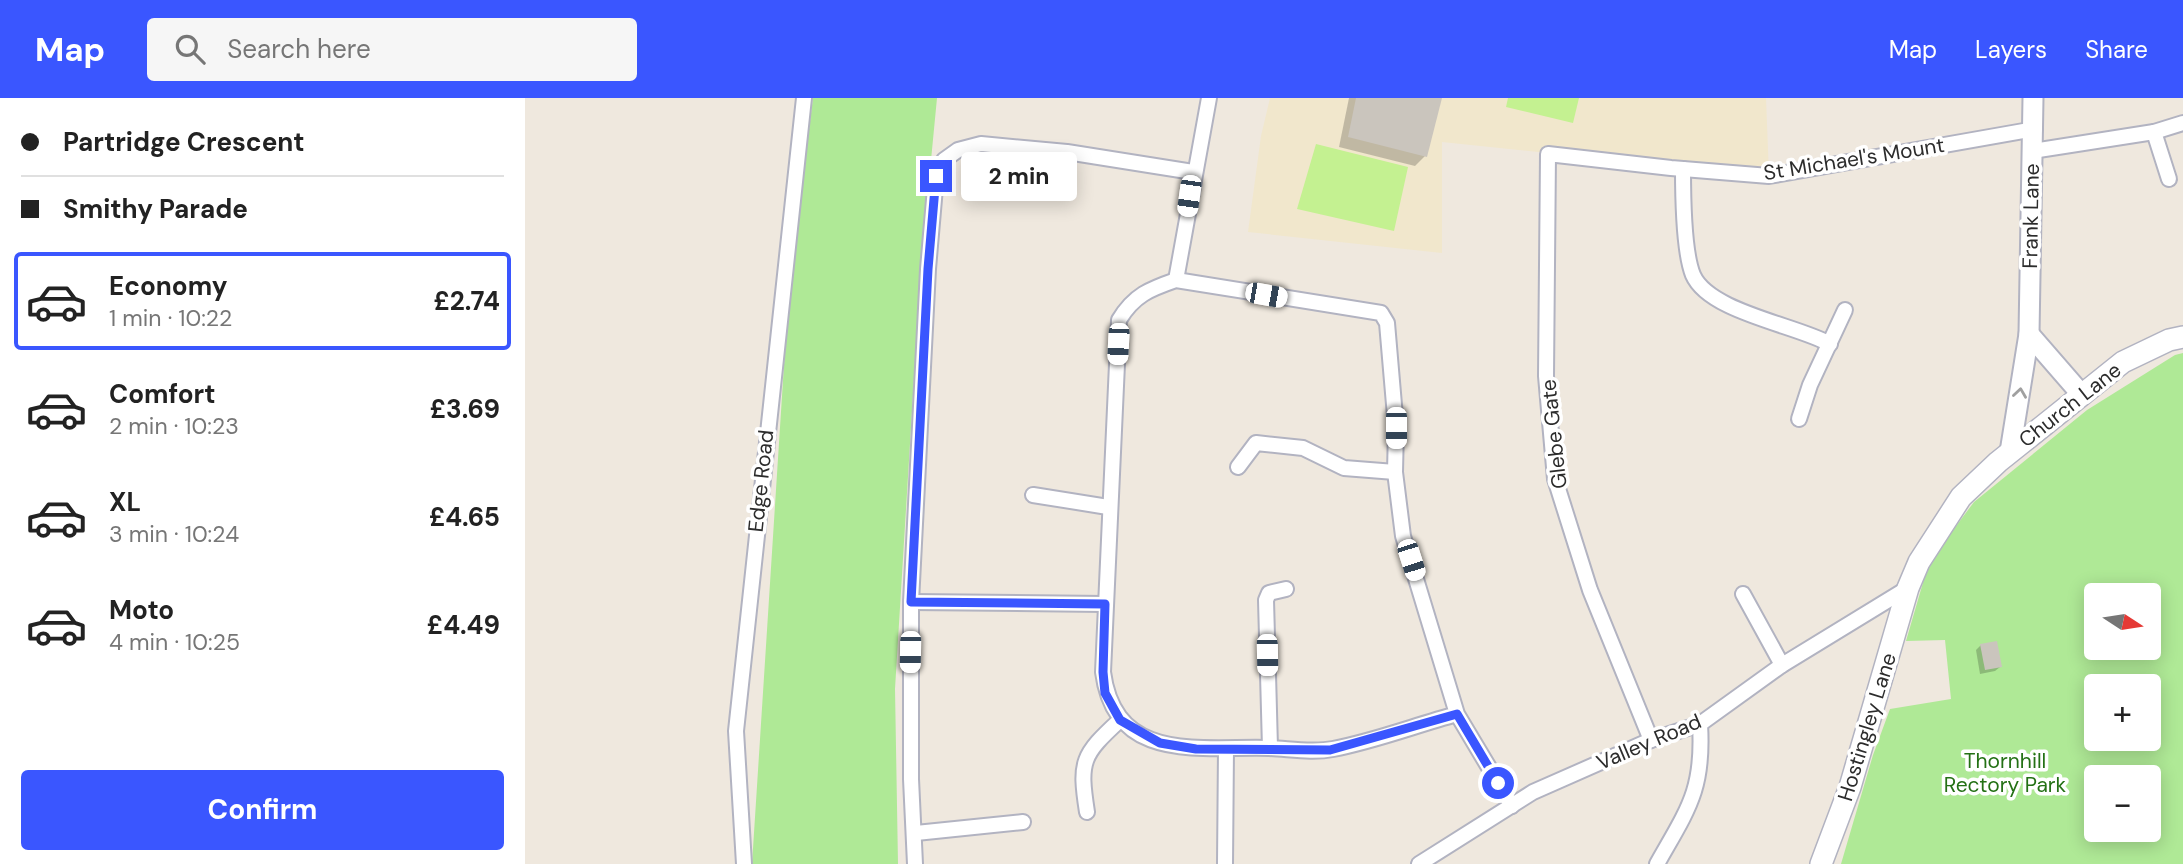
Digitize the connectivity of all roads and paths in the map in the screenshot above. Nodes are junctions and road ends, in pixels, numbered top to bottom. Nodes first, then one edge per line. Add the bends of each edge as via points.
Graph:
1 (804, 98) edge
2 (1209, 98) edge
3 (2033, 98) edge
4 (2183, 123) edge
5 (2035, 129) junction
6 (2154, 132) junction
7 (2032, 151) junction
8 (1548, 153) joint
9 (1683, 169) junction
10 (1193, 172) junction
11 (2169, 180) dead end
12 (1176, 280) junction
13 (1845, 310) dead end
14 (2029, 334) junction
15 (2183, 337) edge
16 (1830, 344) junction
17 (2082, 395) junction
18 (1798, 419) dead end
19 (2004, 457) junction
20 (1238, 467) dead end
21 (1395, 472) junction
22 (1033, 495) dead end
23 (1108, 506) junction
24 (1908, 588) junction
25 (1286, 589) dead end
26 (1743, 594) dead end
27 (911, 602) junction
28 (1105, 604) junction
29 (1782, 665) junction
30 (1457, 714) junction
31 (1120, 720) junction
32 (1700, 724) junction
33 (1651, 740) junction
34 (1270, 748) junction
35 (1226, 749) junction
36 (1512, 806) junction
37 (1087, 812) dead end
38 (1023, 822) dead end
39 (916, 833) junction
40 (744, 864) edge
41 (915, 864) edge
42 (1225, 864) edge
43 (1419, 864) edge
44 (1657, 864) edge
45 (1821, 864) edge

1 - 40 street, Edge Road via 736,731
2 - 10 street
3 - 5 street, Frank Lane
4 - 6 street
5 - 7 street, Frank Lane
5 - 9 street, St Michael's Mount via 1769,176
6 - 7 street
6 - 11 street
7 - 14 street, Frank Lane
8 - 9 street, St Michael's Mount
8 - 33 street, Glebe Gate via 1546,376 1555,479 1590,590
9 - 16 street via 1690,265 1700,286 1729,305
10 - 12 street
10 - 27 street via 981,144 958,150 944,160 936,176 928,269
12 - 21 street via 1381,313 1387,323
12 - 23 street via 1144,291 1129,303 1119,320
13 - 16 street
14 - 17 street
19 -> 14 street, Frank Lane
15 - 17 main road, Church Lane via 2123,362
16 - 18 street
17 - 19 main road, Church Lane
19 - 24 main road, Church Lane via 1961,497 1919,562
20 - 21 street via 1256,443 1303,449 1344,468
21 - 30 street via 1403,536
22 - 23 street
23 - 28 street
24 - 29 street, Valley Road
24 - 45 main road, Hostingley Lane via 1850,788
25 - 34 street via 1269,593 1266,607
26 - 29 street
27 - 28 street
27 - 39 street via 911,779
28 - 31 street via 1105,693
29 - 32 street, Valley Road
30 - 34 street via 1330,750
30 - 36 street
31 - 35 street via 1177,748
31 - 37 street via 1085,757 1082,779
32 - 33 street, Valley Road
32 - 44 street via 1702,762 1696,792
33 - 36 street, Valley Road via 1533,792
34 - 35 street
35 - 42 street
36 - 43 street, Valley Road
38 - 39 street
39 - 41 street

